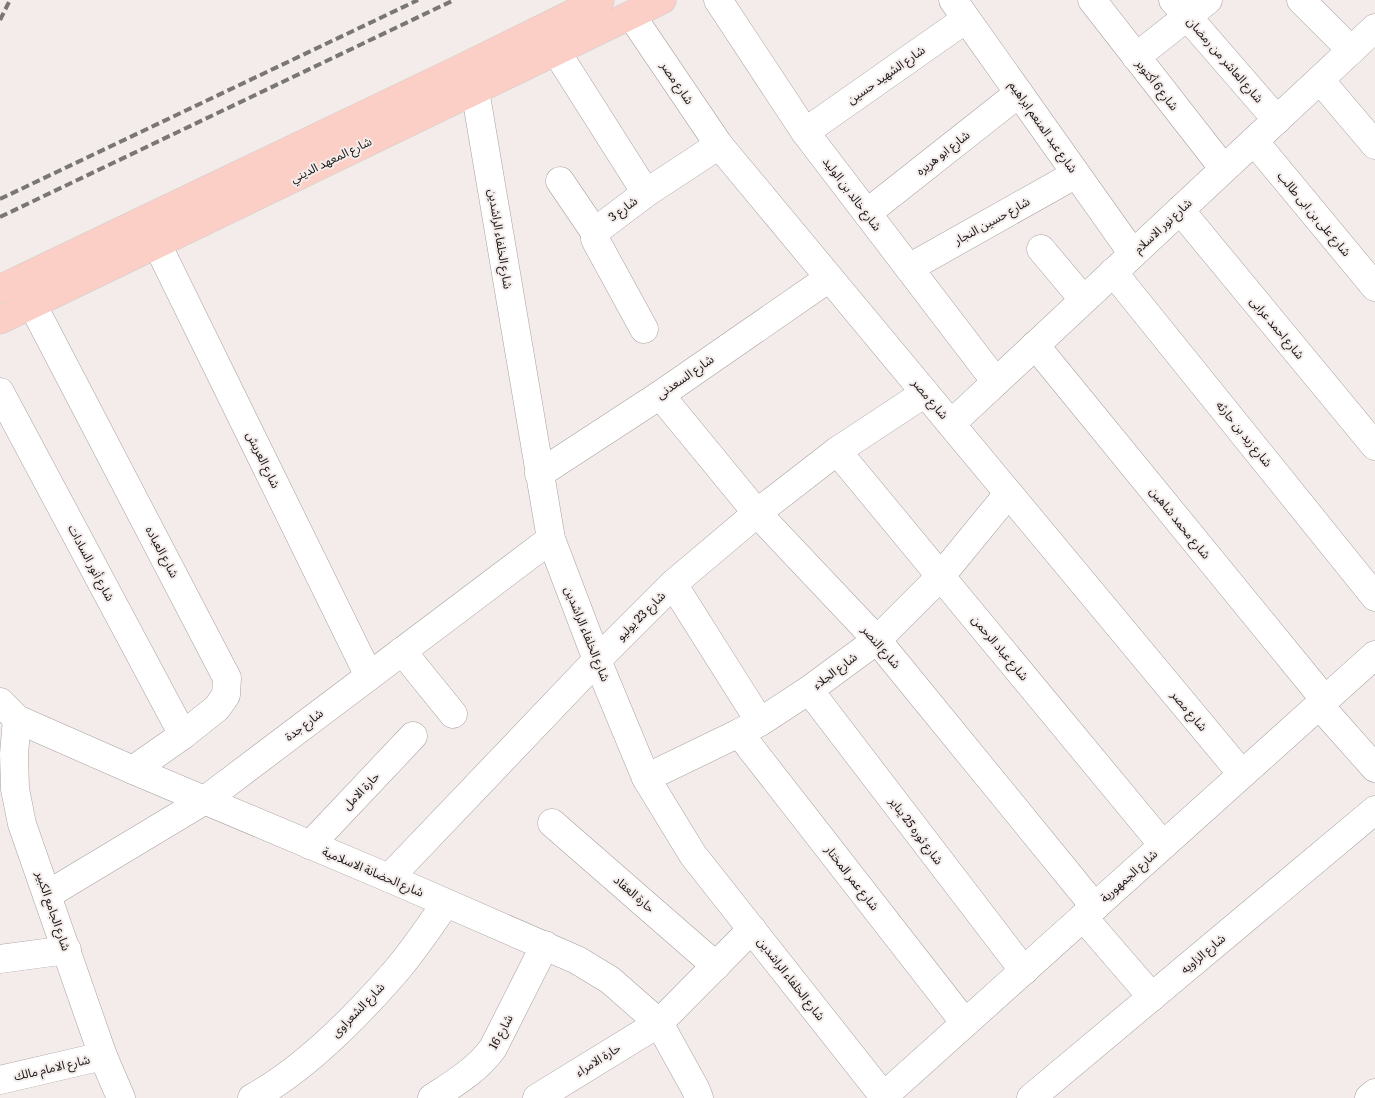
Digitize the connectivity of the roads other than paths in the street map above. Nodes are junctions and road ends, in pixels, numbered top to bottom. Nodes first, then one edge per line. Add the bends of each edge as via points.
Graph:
1 (600, 0) edge
2 (662, 0) edge
3 (718, 0) edge
4 (1092, 0) edge
5 (1301, 0) edge
6 (1189, 5) edge
7 (960, 9) edge
8 (631, 15) junction
9 (1375, 28) edge
10 (1351, 50) junction
11 (556, 51) junction
12 (1136, 57) junction
13 (1320, 80) junction
14 (475, 90) junction
15 (1019, 94) junction
16 (1277, 120) junction
17 (805, 132) junction
18 (1254, 141) junction
19 (719, 145) junction
20 (1375, 145) edge
21 (1224, 169) junction
22 (1076, 174) junction
23 (560, 181) dead end
24 (646, 193) junction
25 (1180, 210) junction
26 (867, 213) junction
27 (596, 234) junction
28 (156, 244) junction
29 (1041, 249) dead end
30 (1133, 254) junction
31 (69, 256) junction
32 (909, 268) junction
33 (1114, 272) junction
34 (829, 278) junction
35 (81, 280) junction
36 (1375, 287) edge
37 (0, 289) edge
38 (1083, 299) junction
39 (32, 304) junction
40 (0, 320) edge
41 (644, 329) dead end
42 (1035, 345) junction
43 (996, 382) junction
44 (0, 392) edge
45 (925, 393) junction
46 (660, 395) junction
47 (951, 424) junction
48 (1375, 446) edge
49 (836, 451) junction
50 (539, 474) junction
51 (1008, 494) junction
52 (757, 513) junction
53 (551, 539) junction
54 (940, 577) junction
55 (673, 584) junction
56 (1375, 597) edge
57 (876, 640) junction
58 (402, 651) junction
59 (1375, 654) edge
60 (597, 660) junction
61 (369, 676) junction
62 (809, 690) junction
63 (1322, 702) junction
64 (9, 711) edge
65 (452, 714) dead end
66 (750, 728) junction
67 (183, 735) junction
68 (412, 736) dead end
69 (1375, 768) edge
70 (133, 770) junction
71 (1242, 774) junction
72 (646, 778) junction
73 (204, 800) junction
74 (1375, 810) edge
75 (552, 822) dead end
76 (11, 827) edge
77 (310, 844) junction
78 (1163, 846) junction
79 (389, 878) junction
80 (47, 895) junction
81 (446, 903) junction
82 (1089, 912) junction
83 (752, 929) junction
84 (545, 945) junction
85 (67, 950) junction
86 (0, 959) edge
87 (716, 966) junction
88 (1024, 971) junction
89 (1152, 997) junction
90 (659, 1023) junction
91 (965, 1023) junction
92 (104, 1056) junction
93 (0, 1080) edge
94 (1375, 1094) edge
95 (690, 1095) edge
96 (884, 1097) edge
97 (121, 1098) edge
98 (252, 1098) edge
99 (432, 1098) edge
100 (538, 1098) edge
101 (1031, 1098) edge
102 (1369, 1098) edge

1 - 31 main road
2 - 8 main road, شارع المعهد الديني
3 - 17 street, شارع خالد بن الوليد
4 - 12 street, شارع 6 أكتوبر
5 - 10 street
6 - 12 street
6 - 16 street, شارع العاشر من رمضان
7 - 15 street, شارع عبد المنعم ابراهيم
7 - 17 street, شارع الشهيد حسين
8 - 11 main road, شارع المعهد الديني
8 - 19 street, شارع مصر
9 - 10 street, شارع نور الاسلام
10 - 13 street, شارع نور الاسلام
11 - 14 main road, شارع المعهد الديني
11 - 24 street
12 - 21 street, شارع 6 أكتوبر
13 - 16 street, شارع نور الاسلام
13 - 20 street
14 - 28 main road, شارع المعهد الديني
14 - 50 street, شارع الخلفاء الراشدين
15 - 22 street, شارع عبد المنعم ابراهيم
15 - 26 street, شارع ابو هريره
16 - 18 street, شارع نور الاسلام
17 - 26 street, شارع خالد بن الوليد
18 - 21 street, شارع نور الاسلام
18 - 36 street, شارع على بن ابى طالب
19 - 24 street, شارع 3
19 - 34 street, شارع مصر
21 - 25 street, شارع نور الاسلام
22 - 30 street, شارع عبد المنعم ابراهيم
22 - 32 street, شارع حسين النجار
23 - 27 street
24 - 27 street, شارع 3 via 600,226
25 - 30 street, شارع نور الاسلام
25 - 48 street, شارع احمد عرابى
26 - 32 street, شارع خالد بن الوليد
27 - 41 street via 597,243
28 - 35 main road, شارع المعهد الديني
28 - 61 street, شارع العريش
29 - 38 street
30 - 33 street, شارع نور الاسلام
31 - 35 main road
31 - 37 main road
32 - 43 street, شارع خالد بن الوليد
33 - 38 street, شارع نور الاسلام
33 - 56 street, شارع زيد بن حارثه
34 - 45 street, شارع مصر
34 - 46 street, شارع السعدنى
35 - 39 main road, شارع المعهد الديني
38 - 42 street, شارع نور الاسلام
39 - 40 main road, شارع المعهد الديني
39 - 67 street, شارع العباده via 227,678 226,695 217,708
42 - 43 street, شارع نور الاسلام
42 - 63 street, شارع محمد شاهين
43 - 47 street, شارع نور الاسلام
44 - 67 street, شارع أنور السادات
45 - 47 street, شارع مصر
45 - 49 street, شارع 23 يوليو
46 - 50 street, شارع السعدنى
46 - 52 street, شارع النصر
47 - 51 street, شارع مصر
49 - 52 street, شارع 23 يوليو
49 - 54 street, شارع عباد الرحمن
50 - 53 street, شارع الخلفاء الراشدين
51 - 54 street, شارع الجلاء
51 - 71 street, شارع مصر
52 - 55 street, شارع 23 يوليو
52 - 57 street, شارع النصر
53 - 58 street, شارع جدة
53 - 60 street, شارع الخلفاء الراشدين
54 - 57 street, شارع الجلاء
54 - 78 street, شارع عباد الرحمن
55 - 60 street, شارع 23 يوليو
55 - 66 street, شارع عمر المختار
57 - 62 street, شارع الجلاء
57 - 82 street, شارع النصر
58 - 61 street, شارع جدة
58 - 65 street
59 - 63 street, شارع الجمهورية
60 - 72 street, شارع الخلفاء الراشدين
60 - 79 street, شارع 23 يوليو
61 - 73 street, شارع جدة
62 - 66 street, شارع الجلاء
62 - 88 street, شارع ثوره 25 يناير
63 - 69 street, شارع محمد شاهين
63 - 71 street, شارع الجمهورية
64 - 70 street, شارع الحضانة الاسلامية
64 - 76 street, شارع الجامع الكبير via 16,789
66 - 72 street, شارع الجلاء
66 - 91 street, شارع عمر المختار
67 - 70 street, شارع العباده
68 - 77 street, حارة الامل
70 - 73 street, شارع الحضانة الاسلامية
71 - 78 street, شارع الجمهورية
72 - 83 street, شارع الخلفاء الراشدين via 693,855
73 - 77 street, شارع الحضانة الاسلامية
73 - 80 street, شارع جدة
74 - 89 street, شارع الزاويه
75 - 87 street, حارة العقاد
76 - 80 street, شارع الجامع الكبير
77 - 79 street, شارع الحضانة الاسلامية
78 - 82 street, شارع الجمهورية
79 - 81 street, شارع الحضانة الاسلامية
80 - 85 street, شارع الجامع الكبير
81 - 84 street, شارع الحضانة الاسلامية
81 - 98 street, شارع الشعراوى via 397,970 339,1031 275,1085
82 - 88 street, شارع الجمهورية
82 - 89 street, شارع النصر
83 - 87 street, حارة الامراء
83 - 96 street, شارع الخلفاء الراشدين
84 - 90 street, شارع الحضانة الاسلامية via 610,980
84 - 99 street, شارع 16 via 493,1048 473,1071
85 - 86 street
85 - 92 street, شارع الجامع الكبير
87 - 90 street, حارة الامراء
88 - 91 street, شارع الجمهورية
89 - 101 street, شارع الزاويه
90 - 95 street, شارع الحضانة الاسلامية
90 - 100 street, حارة الامراء
91 - 96 street, شارع الجمهورية
92 - 93 street, شارع الامام مالك
92 - 97 street, شارع الجامع الكبير
94 - 102 street

